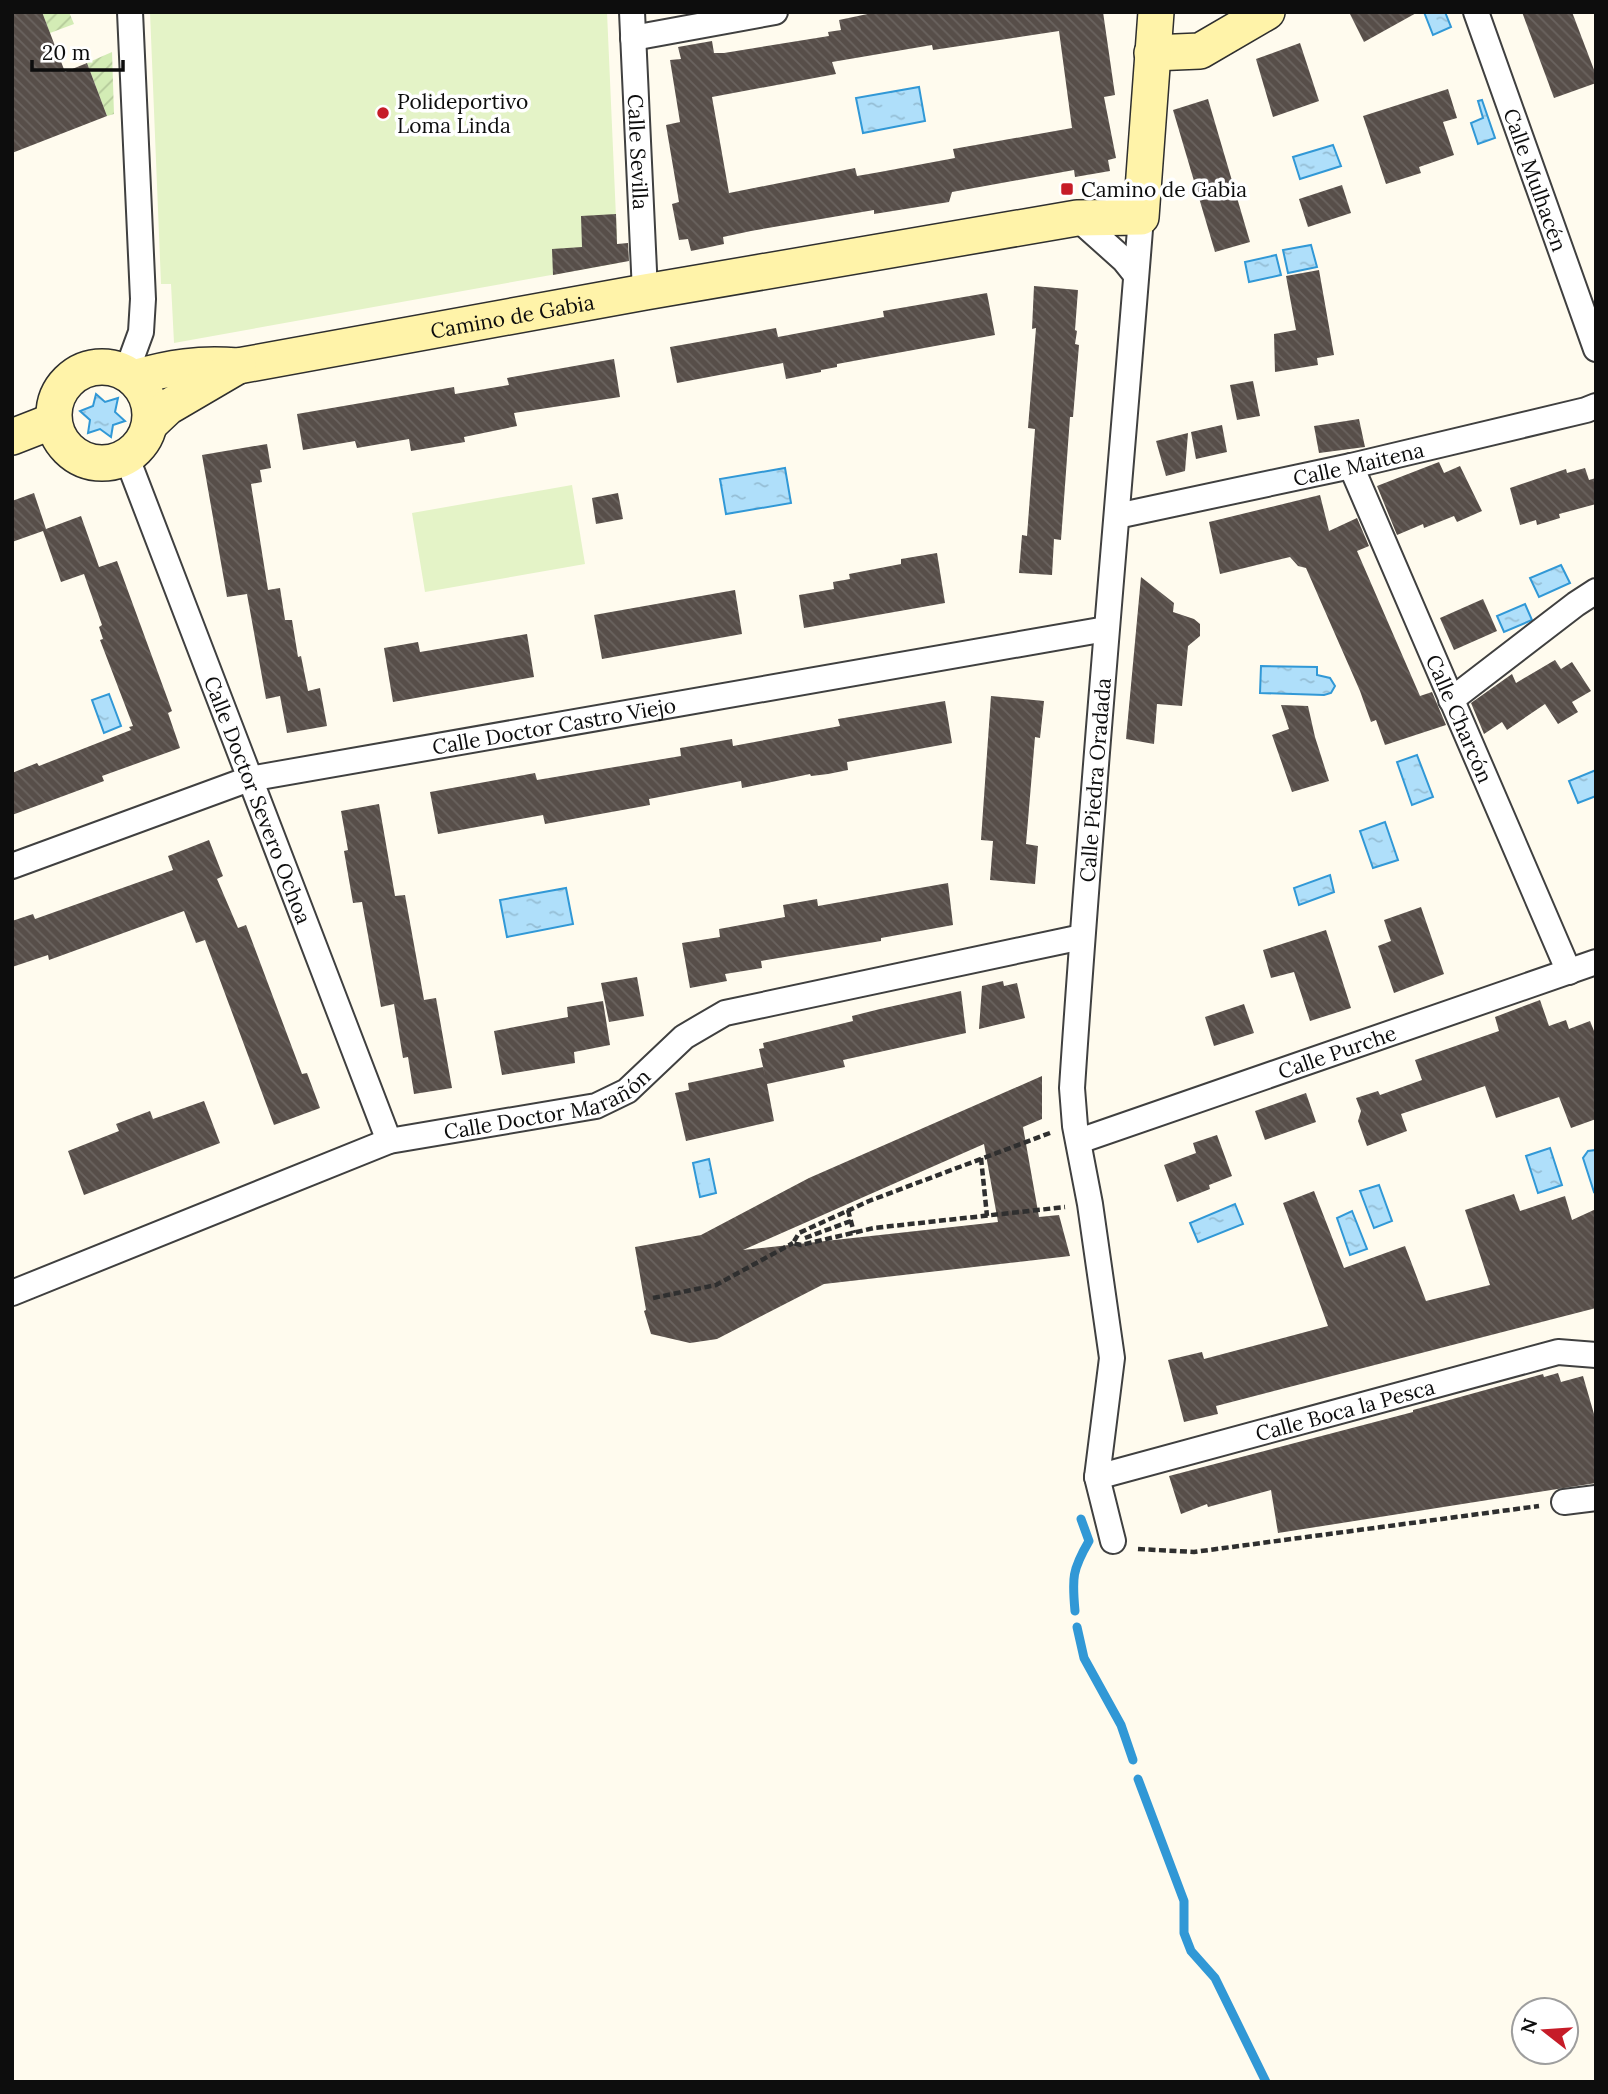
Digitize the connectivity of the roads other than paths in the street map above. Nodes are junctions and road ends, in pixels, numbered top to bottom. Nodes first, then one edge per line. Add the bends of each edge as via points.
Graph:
1 (130, 12) edge
2 (632, 12) edge
3 (775, 12) edge
4 (1156, 12) edge
5 (1267, 12) edge
6 (1476, 12) edge
7 (633, 38) junction
8 (1152, 53) junction
9 (1141, 207) junction
10 (1077, 218) junction
11 (1136, 275) junction
12 (645, 292) junction
13 (1596, 349) edge
14 (238, 366) junction
15 (130, 375) junction
16 (1596, 406) edge
17 (53, 421) junction
18 (150, 424) junction
19 (12, 437) edge
20 (127, 458) junction
21 (1351, 466) junction
22 (1117, 516) junction
23 (1596, 592) edge
24 (1106, 629) junction
25 (1451, 700) junction
26 (249, 779) junction
27 (12, 866) edge
28 (1082, 937) junction
29 (1596, 962) edge
30 (1569, 972) junction
31 (1077, 1133) junction
32 (389, 1141) junction
33 (12, 1293) edge
34 (1596, 1355) edge
35 (1097, 1477) junction
36 (1596, 1498) edge
37 (1564, 1502) road end
38 (1113, 1541) road end

1 - 15 street via 143,299 141,332
2 - 7 street, Calle Sevilla
3 - 7 street
4 - 8 street, Calle Piedra Oradada
5 - 8 street via 1200,51
6 - 13 street, Calle Mulhacén
7 - 12 street, Calle Sevilla
8 - 9 street, Calle Piedra Oradada
9 - 10 street, Camino de Gabia
9 - 11 street, Calle Piedra Oradada
10 - 11 street
10 - 12 street, Camino de Gabia
11 - 22 street, Calle Piedra Oradada
12 - 14 street, Camino de Gabia
14 - 15 street, Camino de Gabia via 202,364
14 - 18 street, Camino de Gabia via 168,407
15 - 17 street via 112,368 82,371 69,379 57,398
15 - 18 street via 147,399
16 - 21 street, Calle Maitena
17 - 19 street
17 - 20 street via 57,436 80,459 103,464
18 - 20 street via 145,438
20 - 26 street, Calle Doctor Severo Ochoa
21 - 22 street, Calle Maitena
21 - 25 street, Calle Charcón
22 - 24 street, Calle Piedra Oradada
23 - 25 street
24 - 26 street, Calle Doctor Castro Viejo
24 - 28 street, Calle Piedra Oradada
25 - 30 street, Calle Charcón
26 - 27 street, Calle Doctor Castro Viejo
26 - 32 street, Calle Doctor Severo Ochoa
28 - 31 street, Calle Piedra Oradada via 1072,1088
28 - 32 street, Calle Doctor Marañón via 725,1013 684,1037 627,1091 596,1105
29 - 30 street, Calle Purche
30 - 31 street, Calle Purche
31 - 35 street, Calle Piedra Oradada via 1112,1358
32 - 33 street, Calle Doctor Marañón
34 - 35 street, Calle Boca la Pesca via 1558,1352
35 - 38 street, Calle Piedra Oradada
36 - 37 street

